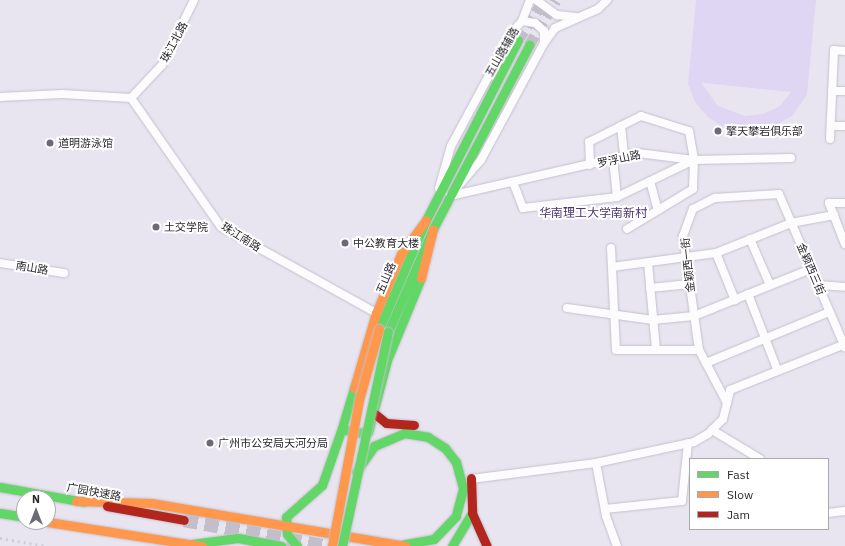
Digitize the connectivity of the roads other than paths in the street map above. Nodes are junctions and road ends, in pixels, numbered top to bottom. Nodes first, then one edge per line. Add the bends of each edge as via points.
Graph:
1 (194, 0) edge
2 (530, 0) edge
3 (536, 0) edge
4 (607, 0) edge
5 (585, 16) junction
6 (522, 20) junction
7 (518, 40) tunnel mouth
8 (544, 43) junction
9 (529, 45) tunnel mouth
10 (845, 51) edge
11 (832, 91) junction
12 (845, 91) edge
13 (0, 97) edge
14 (131, 98) junction
15 (621, 126) junction
16 (831, 126) junction
17 (845, 126) edge
18 (830, 139) dead end
19 (624, 156) junction
20 (791, 158) dead end
21 (613, 159) junction
22 (694, 160) junction
23 (590, 165) junction
24 (650, 181) junction
25 (513, 182) junction
26 (779, 194) joint
27 (450, 196) junction
28 (617, 197) junction
29 (437, 198) junction
30 (845, 202) edge
31 (658, 210) junction
32 (834, 215) junction
33 (426, 220) junction
34 (791, 223) junction
35 (433, 229) junction
36 (627, 229) dead end
37 (750, 239) junction
38 (845, 244) edge
39 (611, 248) dead end
40 (716, 253) junction
41 (687, 259) junction
42 (0, 263) edge
43 (648, 263) junction
44 (612, 267) junction
45 (811, 269) junction
46 (64, 273) dead end
47 (690, 284) junction
48 (770, 285) junction
49 (818, 285) junction
50 (845, 287) edge
51 (650, 288) junction
52 (748, 294) junction
53 (735, 300) junction
54 (567, 308) dead end
55 (830, 312) junction
56 (376, 313) junction
57 (614, 314) junction
58 (694, 316) junction
59 (653, 320) junction
60 (383, 331) junction
61 (765, 339) junction
62 (844, 345) edge
63 (656, 350) junction
64 (699, 350) junction
65 (706, 363) junction
66 (777, 369) junction
67 (727, 403) junction
68 (375, 414) junction
69 (342, 428) junction
70 (712, 430) junction
71 (688, 443) junction
72 (758, 458) edge
73 (596, 463) junction
74 (356, 472) junction
75 (471, 479) junction
76 (0, 487) edge
77 (76, 501) junction
78 (604, 509) junction
79 (845, 511) edge
80 (0, 513) edge
81 (472, 513) junction
82 (829, 513) edge
83 (16, 516) edge
84 (184, 520) tunnel mouth
85 (56, 523) edge
86 (285, 525) junction
87 (189, 544) junction
88 (202, 546) edge
89 (281, 546) edge
90 (297, 546) edge
91 (332, 546) edge
92 (342, 546) edge
93 (403, 546) edge
94 (452, 546) edge
95 (487, 546) edge
96 (617, 546) edge

1 - 14 street, 珠江北路 via 162,65
2 - 6 street
3 - 5 street via 556,15
4 - 5 street
5 - 8 street via 555,28
6 - 8 street, 五山路辅路 via 542,28
6 - 29 street, 五山路辅路 via 513,30 451,146
7 - 29 main road, 五山路
8 - 27 street via 481,160
9 - 27 main road, 五山路
10 - 11 street via 834,50
11 - 12 street
11 - 16 street
13 - 14 street via 62,94
14 - 56 street, 珠江南路 via 221,227
15 - 19 street
15 - 22 street via 642,116 689,131
15 - 23 street via 589,142
16 - 17 street
16 - 18 street
19 - 21 street, 罗浮山路
19 - 22 street, 罗浮山路 via 638,152
20 - 22 street, 罗浮山路
21 - 23 street, 罗浮山路
21 - 28 street
22 - 24 street
22 - 31 street via 693,189
23 - 25 street, 罗浮山路
24 - 28 street
24 - 31 street
25 - 27 street, 罗浮山路
25 - 28 street via 523,208
26 - 34 street, 金颖西三街
26 - 41 street, 金颖西一街 via 715,198 693,209 683,236
27 - 35 main road, 五山路
29 - 33 main road, 五山路
30 - 32 street via 829,203
31 - 36 street
32 - 34 street
32 - 38 street
33 - 56 main road via 401,254
33 - 60 main road, 五山路
34 - 37 street
34 - 45 street, 金颖西三街
35 - 60 main road, 五山路
35 - 68 main road via 423,273 388,360
37 - 40 street
37 - 48 street
39 - 44 street
40 - 41 street
40 - 53 street
41 - 43 street
41 - 47 street, 金颖西一街
42 - 46 street, 南山路
43 - 44 street
43 - 51 street
44 - 57 street
45 - 48 street
45 - 49 street, 金颖西三街
47 - 51 street
47 - 58 street, 金颖西一街
48 - 52 street
49 - 50 street
49 - 55 street, 金颖西三街
51 - 59 street
52 - 53 street
52 - 61 street
53 - 58 street
54 - 57 street
55 - 61 street
55 - 62 street, 金颖西三街
56 - 69 main road
57 - 59 street
57 - 63 street via 616,350
58 - 59 street
58 - 64 street, 金颖西一街
59 - 63 street
60 - 74 main road, 五山路, bridge
60 - 91 main road, 五山路, bridge via 359,400
61 - 65 street
61 - 66 street
62 - 66 street
63 - 64 street
64 - 65 street, 金颖西一街
65 - 67 street, 金颖西一街
66 - 67 street via 730,390
67 - 70 street via 723,419
68 - 69 main road via 368,432 360,434
68 - 75 main road via 386,423 421,426 435,432 456,450
69 - 86 main road via 322,485 290,511
70 - 71 street
70 - 72 street
71 - 73 street
71 - 78 street via 682,501
73 - 75 street
73 - 78 street
74 - 92 main road, 五山路, bridge
74 - 93 main road, bridge via 374,446 404,433 428,437 451,454 462,481 462,503 456,516 434,539
75 - 81 main road
76 - 77 main road, 广园快速路
77 - 84 main road, 广园快速路
77 - 86 main road via 139,501
78 - 96 street
79 - 82 street
80 - 83 main road
81 - 94 main road
81 - 95 main road
85 - 87 main road
86 - 90 main road
86 - 93 main road
87 - 88 main road
87 - 89 main road via 238,538

